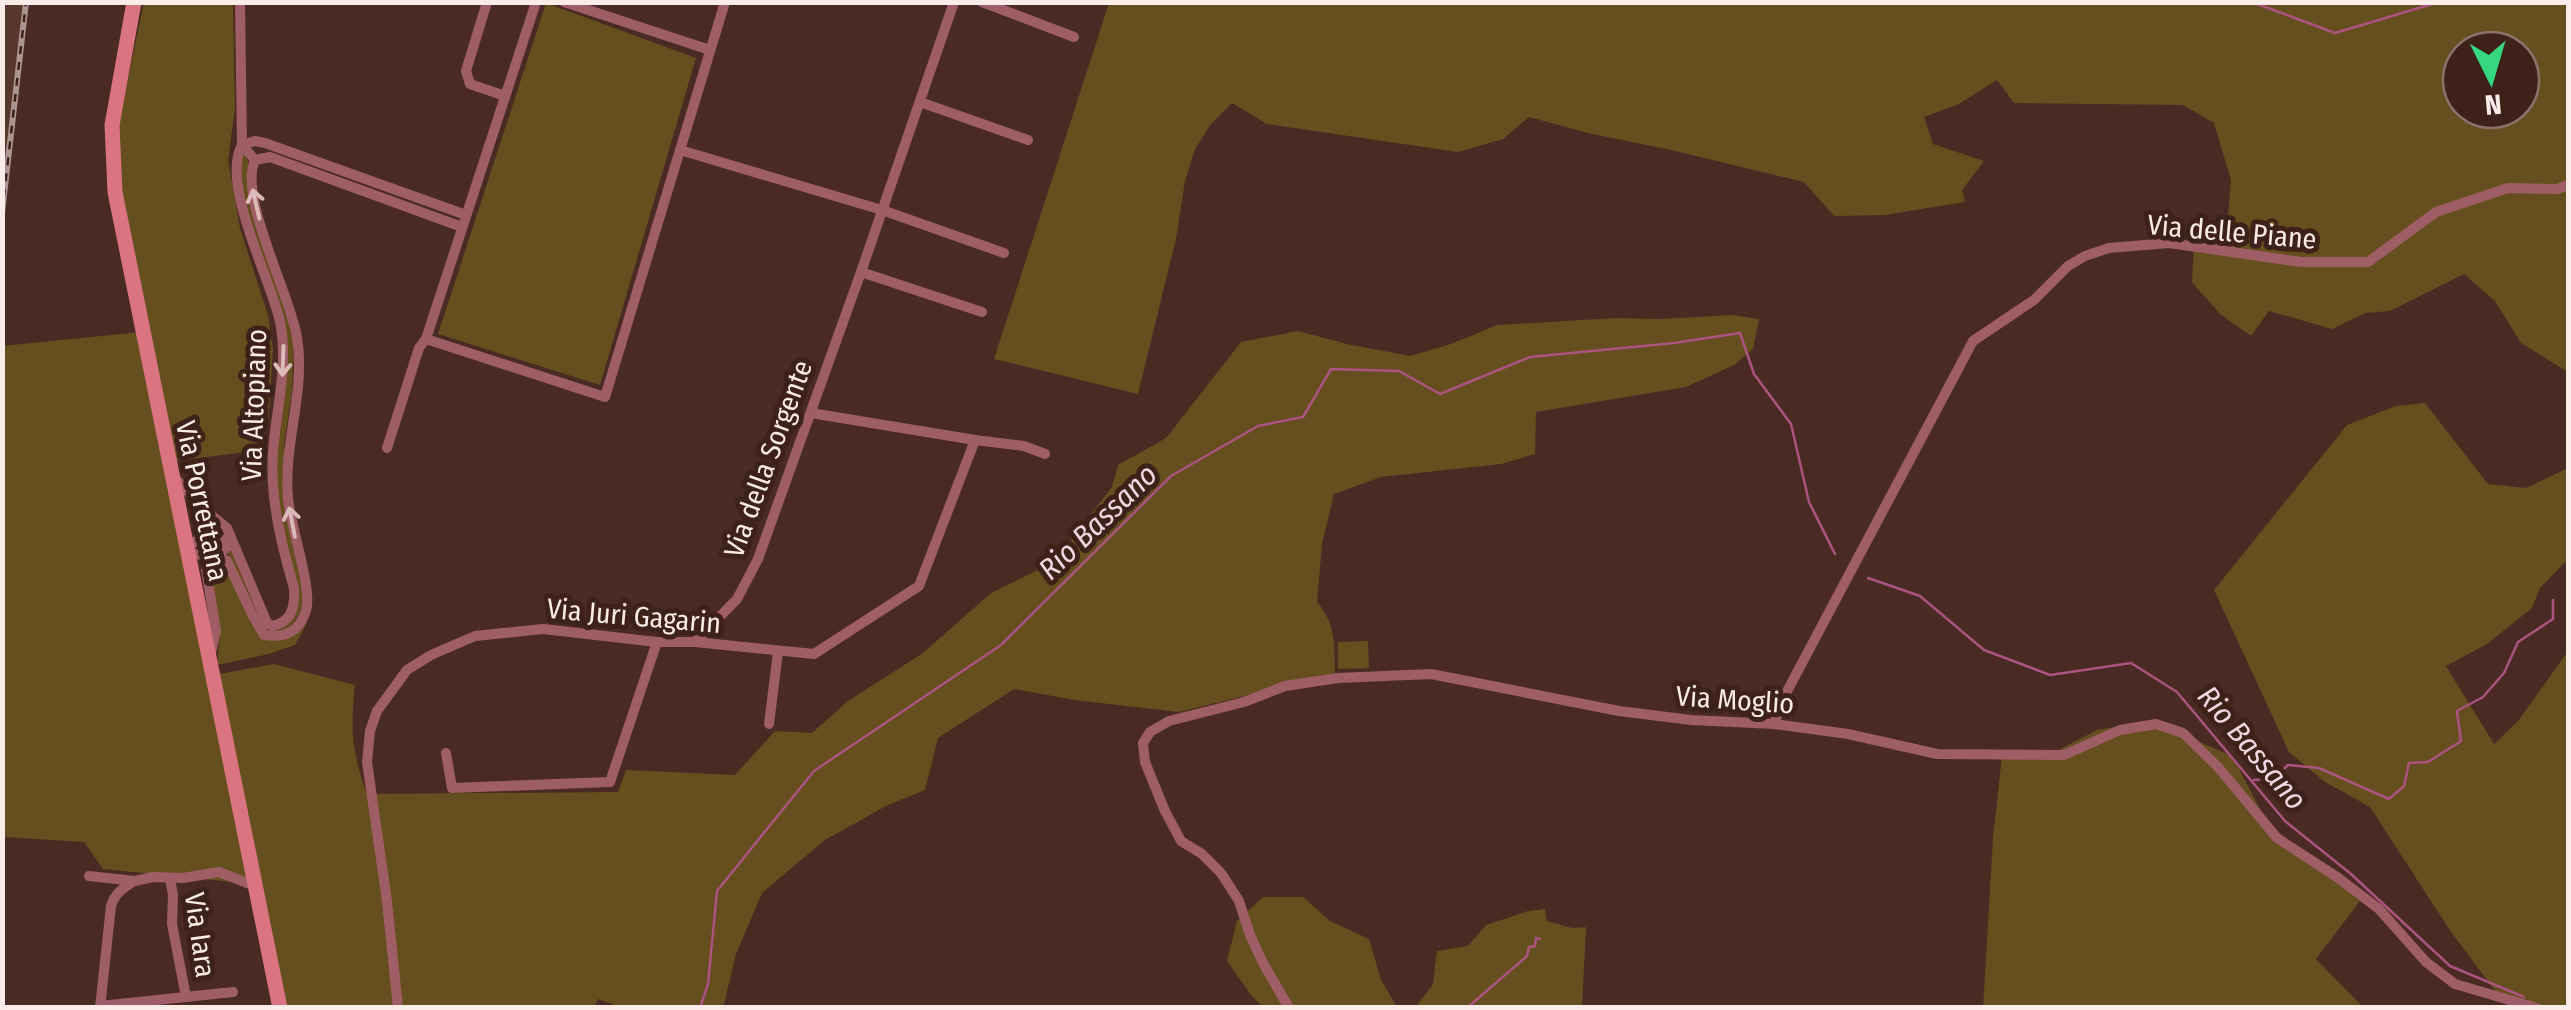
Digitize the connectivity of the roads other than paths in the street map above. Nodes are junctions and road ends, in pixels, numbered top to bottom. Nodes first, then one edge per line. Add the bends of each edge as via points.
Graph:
1 (134, 2) edge
2 (240, 2) edge
3 (487, 2) edge
4 (536, 2) edge
5 (564, 2) edge
6 (725, 2) edge
7 (954, 2) edge
8 (982, 2) edge
9 (1074, 37) dead end
10 (710, 50) junction
11 (505, 96) junction
12 (920, 102) junction
13 (1028, 140) dead end
14 (242, 145) junction
15 (680, 150) junction
16 (256, 160) junction
17 (2568, 185) edge
18 (882, 210) junction
19 (466, 215) junction
20 (462, 227) junction
21 (1004, 253) dead end
22 (861, 272) junction
23 (982, 312) dead end
24 (426, 339) junction
25 (811, 413) junction
26 (975, 440) junction
27 (387, 448) dead end
28 (1045, 454) dead end
29 (170, 472) junction
30 (210, 514) junction
31 (205, 537) junction
32 (232, 542) junction
33 (186, 550) junction
34 (213, 557) junction
35 (657, 642) junction
36 (695, 642) junction
37 (778, 652) junction
38 (209, 664) junction
39 (768, 724) dead end
40 (1774, 724) junction
41 (446, 753) dead end
42 (88, 876) dead end
43 (170, 878) junction
44 (135, 881) junction
45 (255, 886) junction
46 (233, 992) dead end
47 (186, 997) junction
48 (100, 1007) edge
49 (280, 1008) edge
50 (398, 1008) edge
51 (1289, 1008) edge
52 (2537, 1008) edge

1 - 29 main road, Via Porrettana via 112,159
2 - 14 street, Via Altopiano
3 - 11 street via 466,72 470,84
4 - 11 street
5 - 10 street
6 - 10 street
7 - 12 street
8 - 9 street
10 - 15 street
11 - 19 street
12 - 13 street
12 - 18 street
14 - 16 street
14 - 19 street via 264,143
14 -> 32 street, Via Altopiano via 236,162 240,194 283,342 272,474 294,600 281,624 266,623
15 - 18 street
15 - 24 street via 605,398
16 - 20 street via 270,158
34 -> 16 street, Via Altopiano via 227,562 264,635 294,630 308,598 286,470 298,353 257,211 251,181
17 - 40 street, Via delle Piane via 2508,188 2436,212 2368,262 2302,262 2169,244 2109,248 2068,266 2034,300 1973,341
18 - 21 street
18 - 22 street
19 - 20 street
20 - 24 street
22 - 23 street
22 - 25 street, Via della Sorgente
24 - 27 street
25 - 26 street
25 - 36 street, Via della Sorgente via 758,559 737,599
26 - 28 street
26 - 37 street, Via Juri Gagarin via 919,586 814,654
29 - 30 street, Via Altopiano
29 - 33 main road, Via Porrettana
30 - 31 street
30 - 32 street, Via Altopiano
31 - 32 street
31 - 33 street
32 - 34 street
33 - 34 street
33 - 38 main road, Via Porrettana
34 - 38 street via 206,568 216,631
35 - 36 street, Via Juri Gagarin
35 - 41 street via 610,782 452,788
35 - 50 street, Via Juri Gagarin via 543,629 475,636 407,670 390,691 370,731 366,762
36 - 37 street, Via Juri Gagarin
37 - 39 street
38 - 45 main road, Via Porrettana
40 - 51 street, Via Moglio via 1618,712 1432,674 1285,686 1150,732 1143,743 1145,762 1164,811 1181,841 1221,873 1239,901 1262,963
40 - 52 street, Via Moglio via 1937,754 2064,754 2120,730 2156,724 2183,732 2277,838 2378,909 2454,984
42 - 44 street
43 - 44 street
43 - 45 street via 219,872
43 - 47 street, Via Iara
44 - 48 street via 114,898
45 - 49 main road, Via Porrettana
46 - 47 street
47 - 48 street

